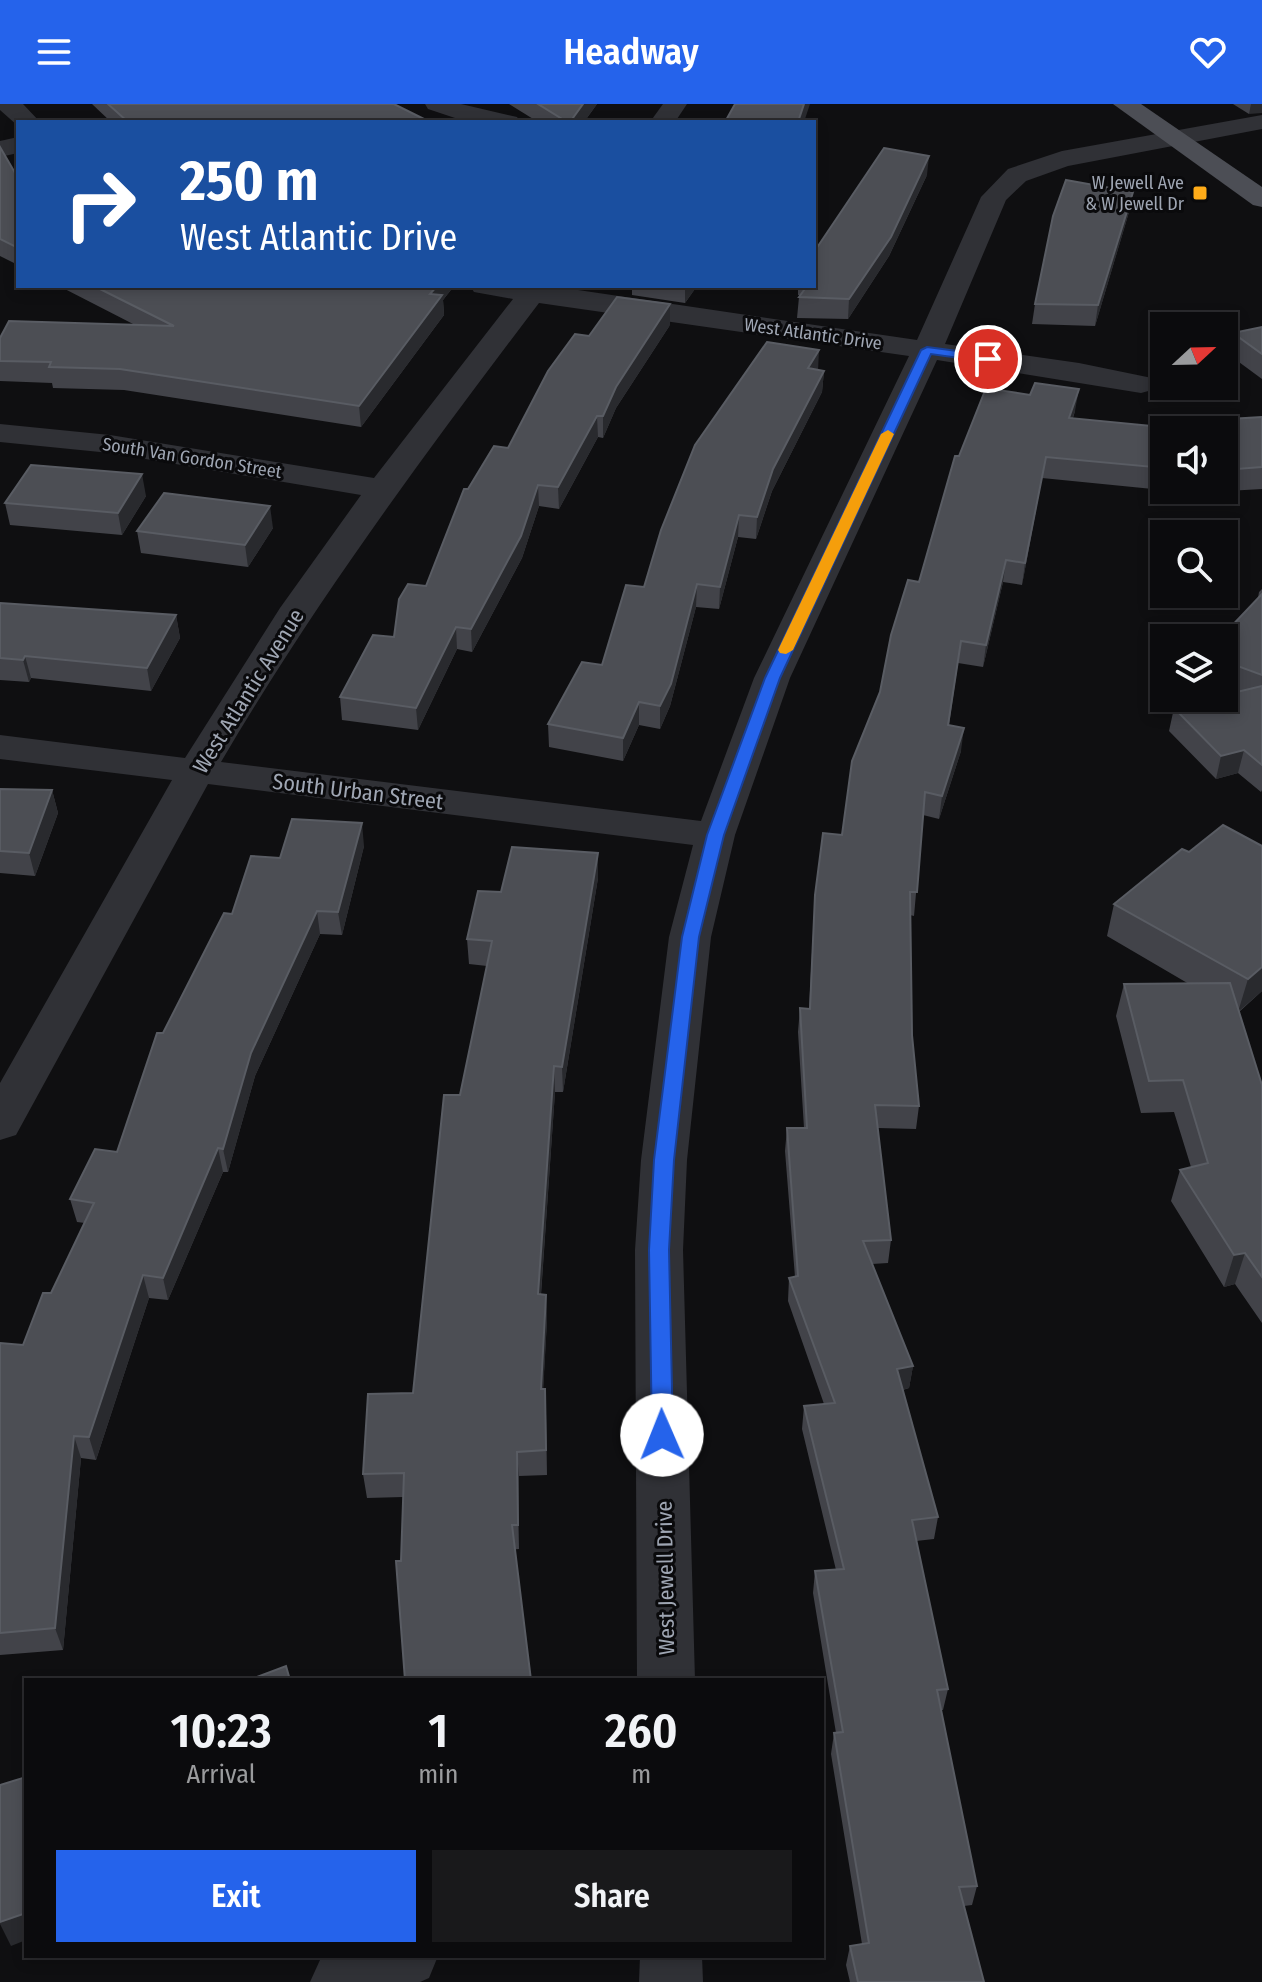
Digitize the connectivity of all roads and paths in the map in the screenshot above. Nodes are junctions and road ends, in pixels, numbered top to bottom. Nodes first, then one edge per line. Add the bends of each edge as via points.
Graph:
1 (8, 104) edge
2 (437, 104) edge
3 (1125, 104) edge
4 (26, 120) edge
5 (497, 120) edge
6 (1262, 122) edge
7 (1174, 138) junction
8 (1262, 199) edge
9 (509, 288) edge
10 (534, 290) edge
11 (927, 350) junction
12 (1141, 384) dead end
13 (0, 433) edge
14 (383, 489) junction
15 (0, 747) edge
16 (198, 771) junction
17 (715, 835) junction
18 (0, 1123) edge
19 (666, 1678) edge
20 (402, 1958) edge
21 (671, 1958) edge
22 (342, 1982) edge
23 (671, 1982) edge

1 - 4 street
2 - 5 street
3 - 7 main road
6 - 7 street
7 - 8 main road
7 - 11 street, West Jewell Drive via 1062,159 1031,168 1004,185 984,216
9 - 10 street, West Atlantic Drive
10 - 11 street, West Atlantic Drive
10 - 14 street, West Atlantic Avenue
11 - 12 street, West Atlantic Drive
11 - 17 street, West Jewell Drive via 772,678
13 - 14 street, South Van Gordon Street via 110,444
14 - 16 street, West Atlantic Avenue via 266,656
15 - 16 street, South Urban Street
16 - 17 street, South Urban Street
16 - 18 street, West Atlantic Avenue
17 - 19 street, West Jewell Drive via 690,937 664,1160 659,1250
20 - 22 street
21 - 23 street

